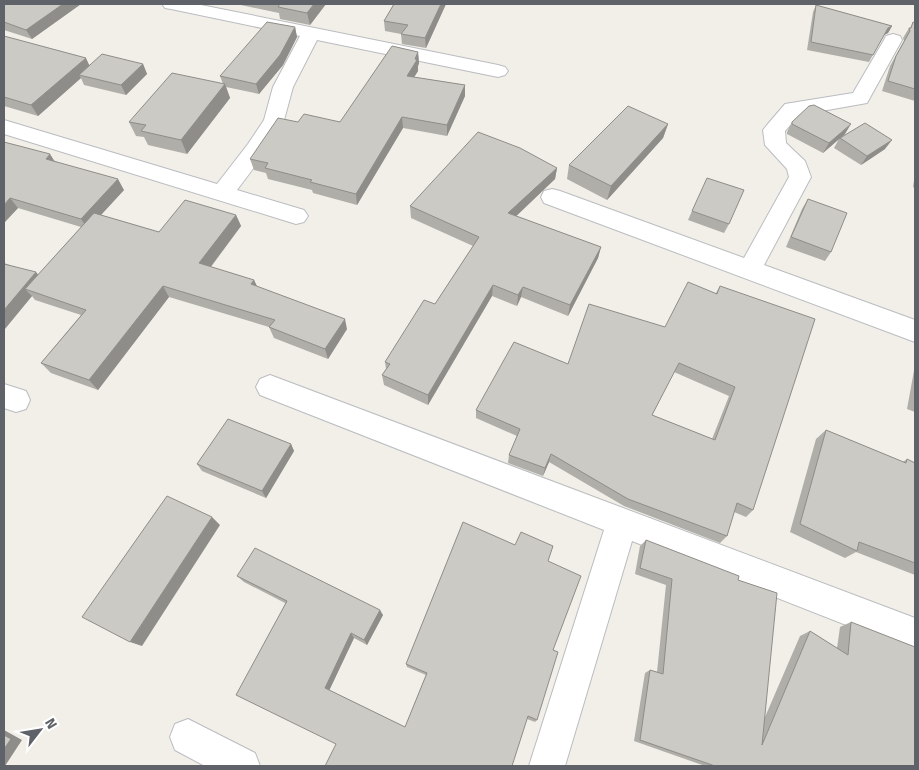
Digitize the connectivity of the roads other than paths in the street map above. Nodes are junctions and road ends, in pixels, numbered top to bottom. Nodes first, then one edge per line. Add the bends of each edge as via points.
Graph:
1 (171, 4) edge
2 (311, 33) junction
3 (893, 40) dead end
4 (498, 71) dead end
5 (4, 127) edge
6 (222, 194) junction
7 (552, 198) dead end
8 (296, 216) dead end
9 (750, 269) junction
10 (915, 331) edge
11 (270, 387) dead end
12 (622, 522) junction
13 (915, 635) edge
14 (188, 736) dead end
15 (242, 766) edge
16 (547, 766) edge

1 - 2 street
2 - 4 street
2 - 6 street via 282,87 274,120
3 - 9 street via 860,98 792,109 774,130 776,145 797,166 800,177
5 - 6 street
6 - 8 street
7 - 9 street
9 - 10 street
11 - 12 street
12 - 13 street
12 - 16 street
14 - 15 street

